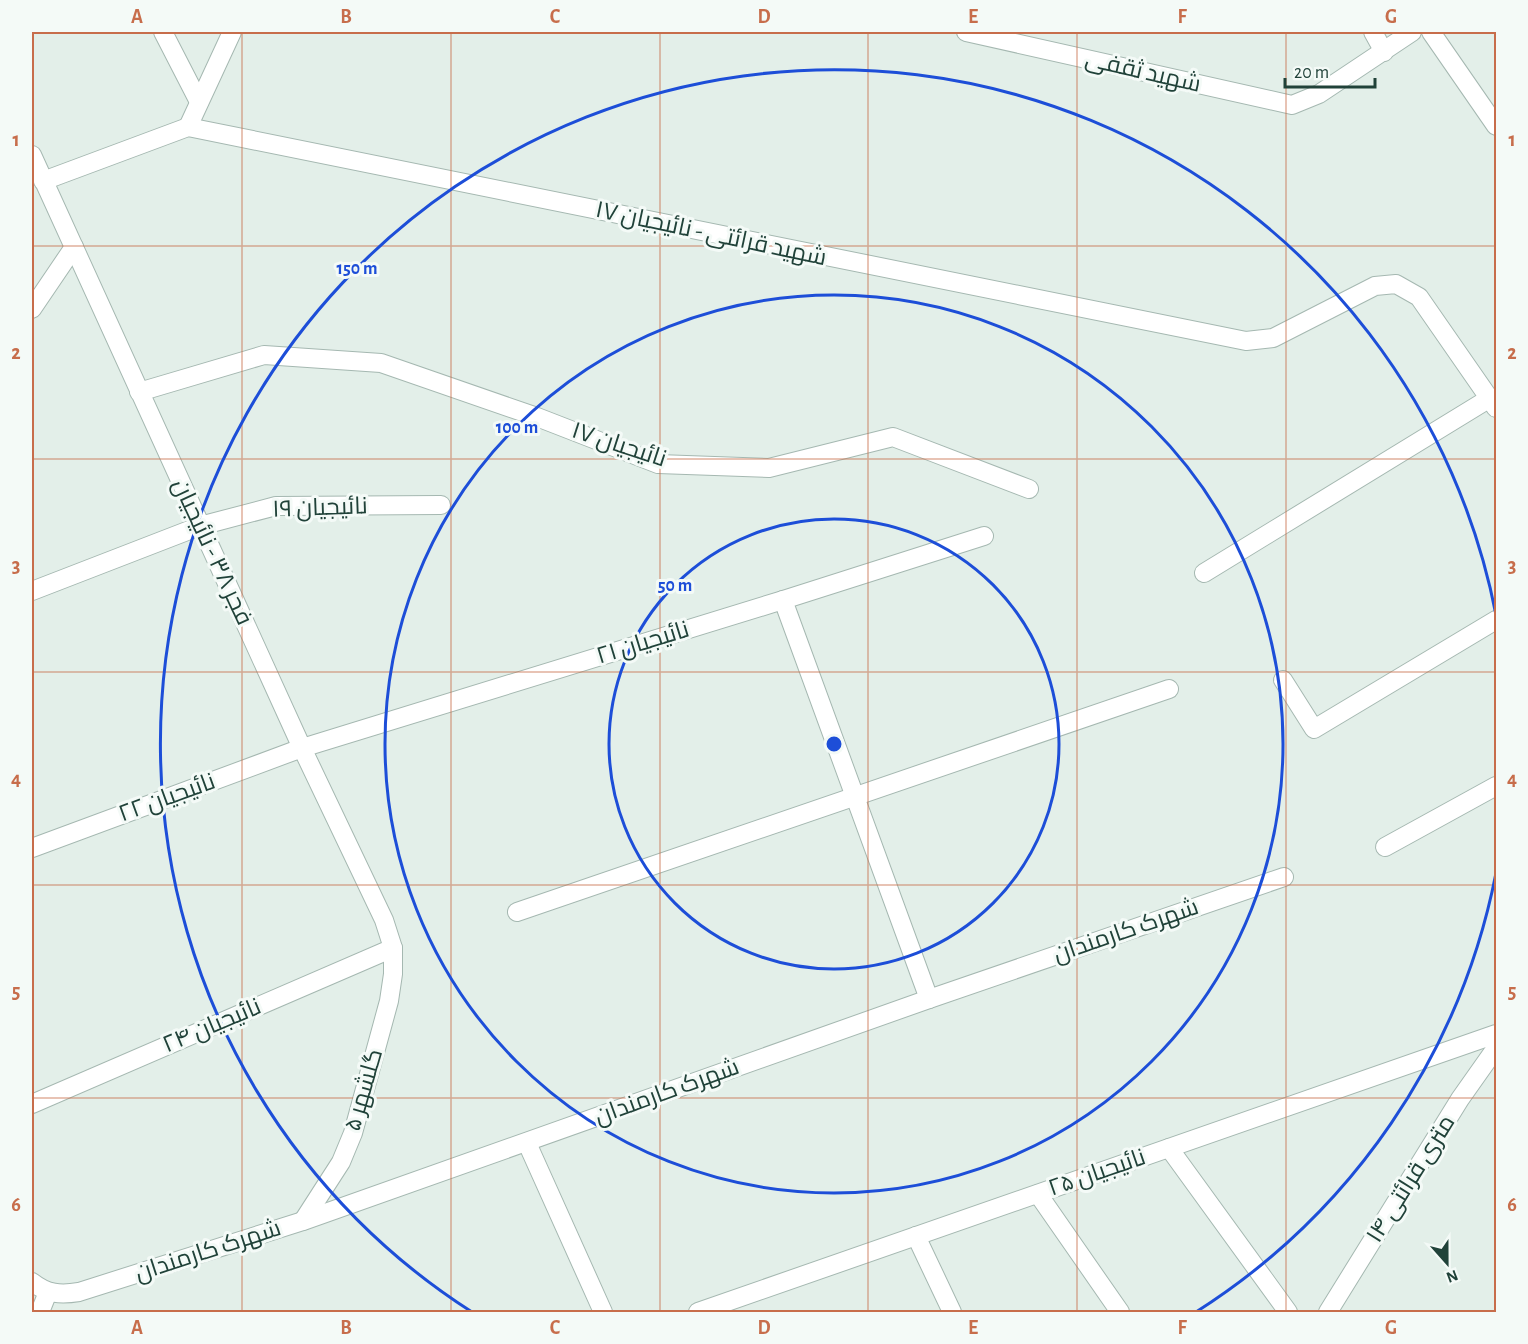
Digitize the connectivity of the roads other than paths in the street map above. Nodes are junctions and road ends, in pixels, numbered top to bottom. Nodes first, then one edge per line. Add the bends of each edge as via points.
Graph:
1 (163, 32) edge
2 (232, 32) edge
3 (966, 32) edge
4 (1372, 32) edge
5 (1412, 32) edge
6 (1431, 32) edge
7 (1384, 52) junction
8 (200, 102) junction
9 (1497, 126) edge
10 (188, 127) junction
11 (32, 155) edge
12 (44, 182) junction
13 (74, 247) junction
14 (32, 309) edge
15 (139, 392) junction
16 (1493, 403) edge
17 (1029, 489) dead end
18 (441, 505) dead end
19 (200, 526) junction
20 (984, 536) dead end
21 (1203, 573) dead end
22 (32, 591) edge
23 (783, 600) junction
24 (1497, 620) edge
25 (1283, 680) dead end
26 (1169, 689) dead end
27 (302, 748) junction
28 (1497, 786) edge
29 (854, 798) junction
30 (1385, 847) dead end
31 (32, 848) edge
32 (1284, 877) dead end
33 (517, 912) dead end
34 (393, 948) junction
35 (929, 999) junction
36 (1497, 1034) edge
37 (1497, 1047) edge
38 (32, 1104) edge
39 (527, 1143) junction
40 (1169, 1148) junction
41 (1038, 1194) junction
42 (303, 1221) junction
43 (915, 1236) junction
44 (32, 1282) edge
45 (48, 1292) junction
46 (40, 1312) edge
47 (603, 1312) edge
48 (698, 1312) edge
49 (952, 1312) edge
50 (1120, 1312) edge
51 (1288, 1312) edge
52 (1328, 1312) edge

1 - 8 street
2 - 8 street
3 - 7 street, شهید ثقفی via 1292,105 1319,94
4 - 7 street
5 - 7 street, شهید ثقفی
6 - 9 street
8 - 10 street
10 - 12 street
10 - 16 street, شهید قرائتی - نائیجیان ۱۷ via 1246,341 1273,338 1375,286 1396,284 1419,297
11 - 12 street, فجر ۳۸ - نائیجیان
12 - 13 street, فجر ۳۸ - نائیجیان
13 - 14 street
13 - 15 street, فجر ۳۸ - نائیجیان
15 - 17 street, نائیجیان ۱۷ via 264,355 381,363 658,464 769,468 893,437
15 - 19 street, فجر ۳۸ - نائیجیان
16 - 21 street
18 - 19 street, نائیجیان ۱۹ via 276,506
19 - 22 street, نائیجیان ۱۹
19 - 27 street, فجر ۳۸ - نائیجیان
20 - 23 street, نائیجیان ۲۱
23 - 27 street, نائیجیان ۲۱
23 - 29 street
24 - 25 street via 1314,729
26 - 29 street
27 - 31 street, نائیجیان ۲۲
27 - 34 street, فجر ۳۸ - نائیجیان via 384,920
28 - 30 street
29 - 33 street
29 - 35 street
32 - 35 street, شهرک کارمندان
34 - 38 street, نائیجیان ۲۴
34 - 42 street, گلشهر ۵ via 389,1001 353,1133 337,1169
35 - 39 street, شهرک کارمندان
36 - 40 street, نائیجیان ۲۵
37 - 52 street, ۱۴ متری قرائتی via 1460,1099
39 - 42 street, شهرک کارمندان
39 - 47 street
40 - 41 street, نائیجیان ۲۵
40 - 51 street
41 - 43 street, نائیجیان ۲۵
41 - 50 street
42 - 45 street, شهرک کارمندان via 79,1292
43 - 48 street, نائیجیان ۲۵
43 - 49 street
44 - 45 street
45 - 46 street

